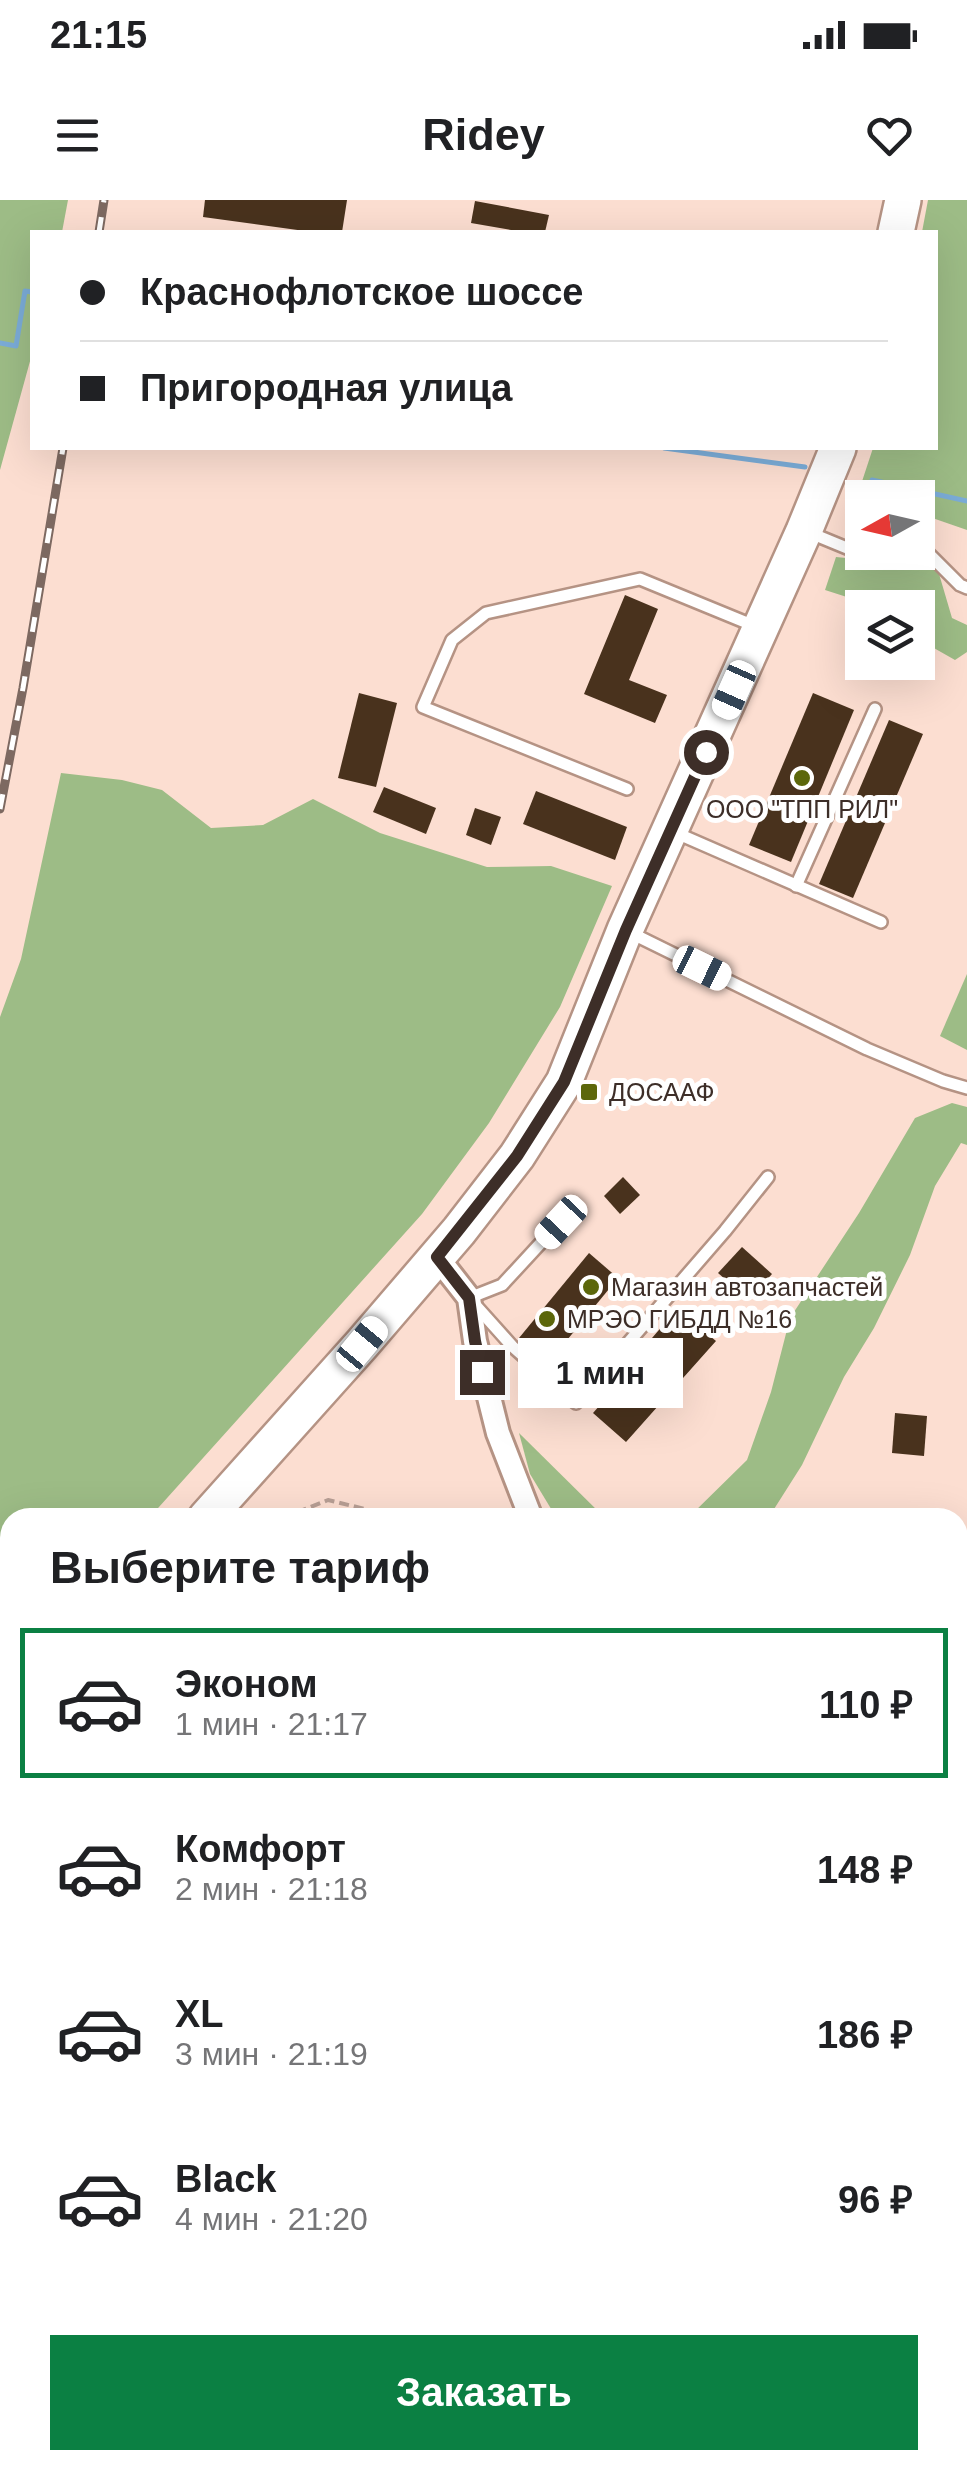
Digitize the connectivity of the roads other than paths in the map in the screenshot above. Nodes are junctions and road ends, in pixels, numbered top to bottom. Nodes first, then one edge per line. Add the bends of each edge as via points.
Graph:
1 (903, 200) edge
2 (896, 230) edge
3 (837, 450) edge
4 (804, 530) junction
5 (967, 588) edge
6 (761, 629) junction
7 (875, 708) dead end
8 (627, 788) dead end
9 (671, 831) junction
10 (796, 886) junction
11 (881, 922) dead end
12 (626, 930) junction
13 (967, 1088) edge
14 (768, 1177) dead end
15 (561, 1222) dead end
16 (437, 1257) junction
17 (469, 1298) junction
18 (215, 1508) edge
19 (526, 1508) edge

1 - 2 main road
3 - 4 main road
4 - 5 lane via 859,553 929,554
4 - 6 main road
6 - 8 lane via 640,579 486,613 452,640 423,707
6 - 9 main road
7 - 10 lane
9 - 10 lane
9 - 12 main road
10 - 11 lane
12 - 13 lane via 867,1050
12 - 16 main road via 564,1082 517,1156
14 - 17 lane via 576,1403
15 - 17 lane via 502,1284
16 - 17 street
16 - 18 main road
17 - 19 street via 498,1433

